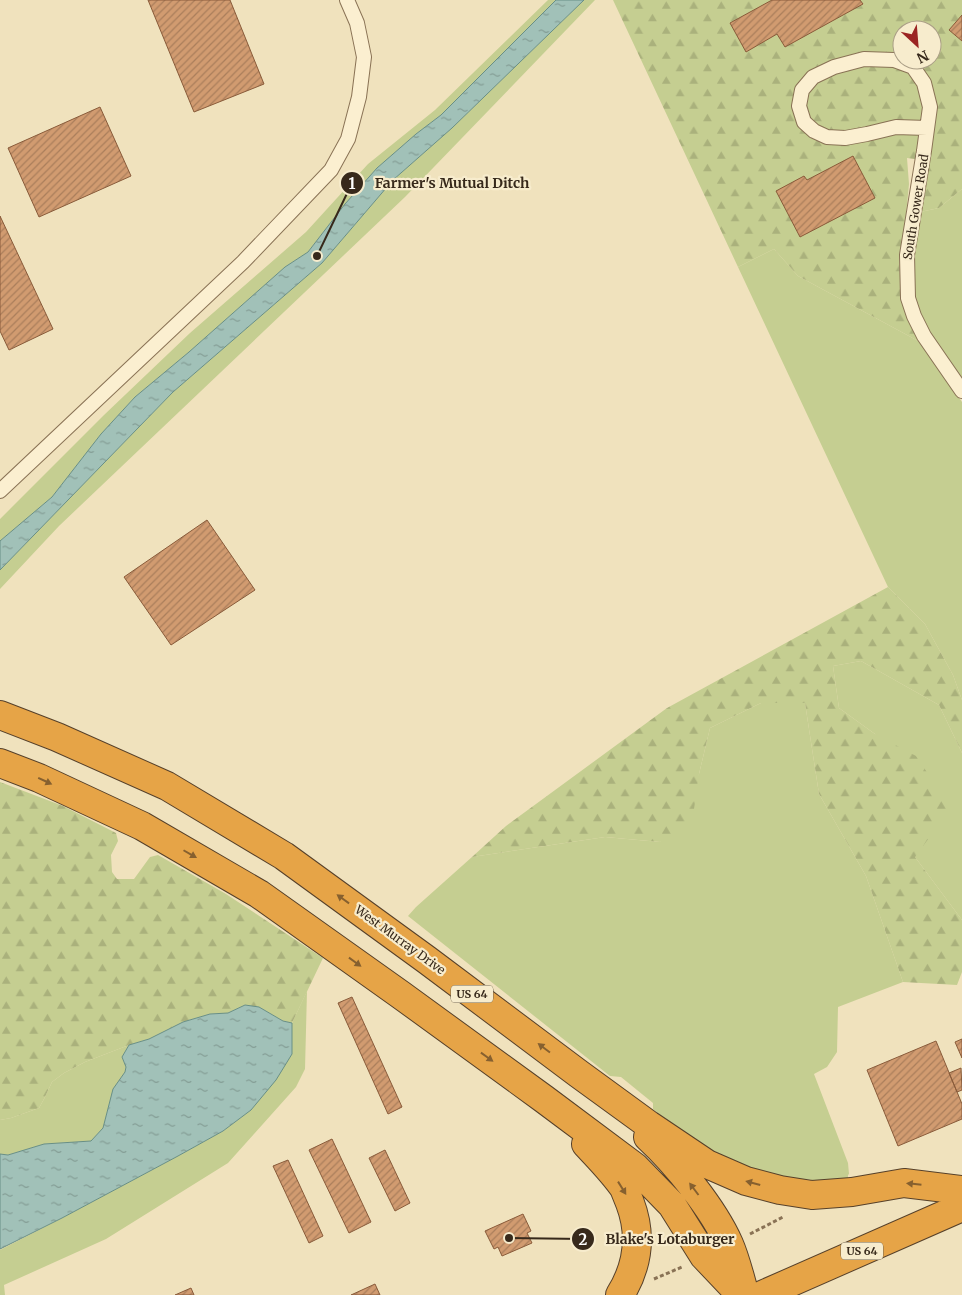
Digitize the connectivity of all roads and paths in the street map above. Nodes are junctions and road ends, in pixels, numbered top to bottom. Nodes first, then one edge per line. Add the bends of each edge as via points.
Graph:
1 (347, 0) edge
2 (927, 128) junction
3 (962, 391) edge
4 (0, 491) edge
5 (0, 715) edge
6 (0, 763) edge
7 (578, 1074) junction
8 (544, 1099) junction
9 (962, 1190) edge
10 (962, 1207) edge
11 (783, 1217) dead end
12 (742, 1238) dead end
13 (685, 1265) dead end
14 (653, 1279) dead end
15 (620, 1295) edge
16 (741, 1295) edge
17 (745, 1295) edge
18 (762, 1295) edge

1 - 4 lane via 357,23 364,57 359,97 348,139 330,170 243,262
2 - 2 lane, South Gower Road via 930,107 924,83 913,67 894,60 864,59 834,66 813,77 802,90 799,106 804,122 827,137 844,138 896,127
2 - 3 lane, South Gower Road via 907,255 908,298 924,336
7 -> 5 highway, West Murray Drive / US 64 via 284,856 167,786
6 -> 8 highway via 142,826 259,894
9 -> 7 highway, West Murray Drive / US 64 via 904,1183 812,1195 746,1181 707,1164
17 -> 7 highway via 729,1244 691,1185 659,1148
8 -> 15 highway via 604,1163 628,1198 638,1236 631,1274
8 - 16 highway via 635,1166 672,1205 704,1256
10 - 18 highway, US 64
11 - 12 path
13 - 14 path

